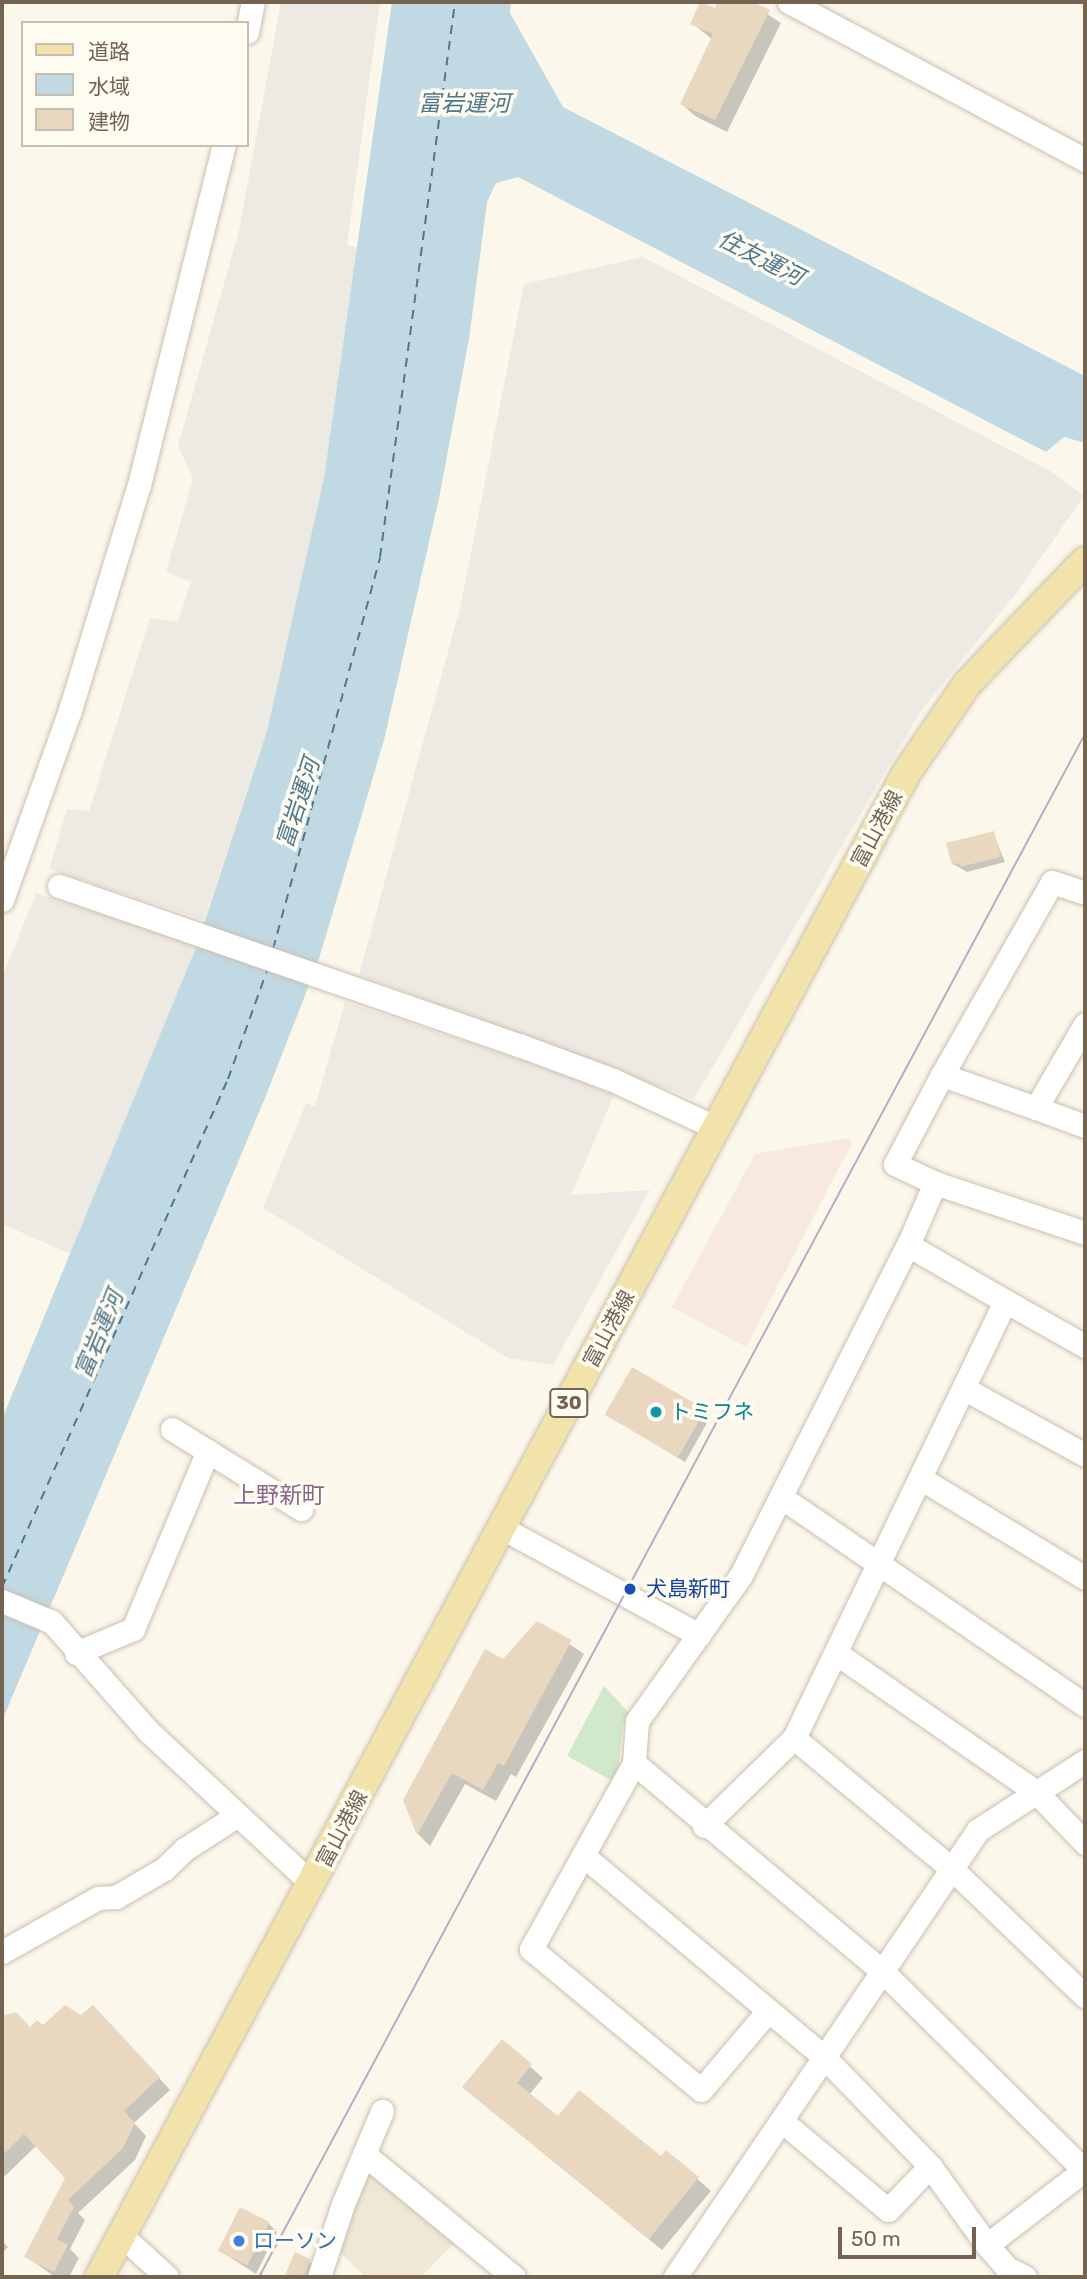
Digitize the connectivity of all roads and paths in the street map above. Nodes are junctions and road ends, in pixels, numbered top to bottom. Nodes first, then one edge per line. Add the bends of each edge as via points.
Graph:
1 (253, 2) edge
2 (789, 2) edge
3 (248, 27) edge
4 (224, 147) edge
5 (1085, 160) edge
6 (1085, 561) edge
7 (60, 886) dead end
8 (1085, 893) edge
9 (2, 900) edge
10 (1085, 1024) edge
11 (942, 1075) junction
12 (1037, 1108) junction
13 (1085, 1126) edge
14 (717, 1128) junction
15 (935, 1183) junction
16 (1085, 1233) edge
17 (908, 1245) junction
18 (1005, 1301) junction
19 (1085, 1346) edge
20 (965, 1389) junction
21 (172, 1429) dead end
22 (208, 1451) junction
23 (1085, 1455) edge
24 (920, 1478) junction
25 (781, 1497) junction
26 (301, 1509) dead end
27 (502, 1528) junction
28 (880, 1563) junction
29 (1085, 1578) edge
30 (2, 1601) edge
31 (699, 1635) junction
32 (76, 1653) junction
33 (836, 1653) junction
34 (1085, 1705) edge
35 (794, 1738) junction
36 (1085, 1762) edge
37 (634, 1763) junction
38 (1036, 1792) junction
39 (236, 1816) junction
40 (704, 1826) junction
41 (1085, 1843) edge
42 (585, 1857) junction
43 (952, 1869) junction
44 (313, 1884) junction
45 (2, 1952) edge
46 (883, 1972) junction
47 (1085, 1996) edge
48 (767, 2012) junction
49 (825, 2058) junction
50 (383, 2111) dead end
51 (783, 2122) junction
52 (364, 2154) junction
53 (930, 2166) junction
54 (1085, 2170) edge
55 (121, 2235) junction
56 (987, 2245) junction
57 (99, 2277) edge
58 (167, 2277) edge
59 (319, 2277) edge
60 (514, 2277) edge
61 (675, 2277) edge
62 (1024, 2277) edge

1 - 3 street
2 - 5 street
4 - 9 street via 139,485 70,710
6 - 14 main road, 富山港線 / 30 via 998,649 935,729
7 - 14 street via 601,1076
8 - 11 street via 1052,882
10 - 12 street
11 - 12 street
11 - 15 street via 895,1164
12 - 13 street
14 - 27 main road, 富山港線 / 30
15 - 16 street
15 - 17 street
17 - 18 street
17 - 25 street
18 - 19 street
18 - 20 street
20 - 23 street
20 - 24 street
21 - 22 street
22 - 26 street
22 - 32 street via 133,1629
24 - 28 street
24 - 29 street
25 - 28 street
25 - 31 street via 741,1575
27 - 31 street
27 - 44 main road, 富山港線 / 30
28 - 33 street
28 - 34 street
30 - 32 street via 52,1622
31 - 37 street via 638,1721
32 - 39 street
33 - 35 street
33 - 38 street
35 - 40 street
35 - 43 street
36 - 38 street
37 - 40 street
37 - 42 street
38 - 41 street
38 - 43 street via 978,1830
39 - 44 street
39 - 45 street via 116,1897 98,1898
40 - 46 street
42 - 48 street
42 - 48 street via 531,1948 701,2090
43 - 46 street
43 - 47 street
44 - 55 main road, 富山港線 / 30
46 - 49 street
46 - 54 street
48 - 49 street
49 - 51 street
49 - 53 street
50 - 52 street
51 - 53 street via 888,2210
51 - 61 street
52 - 59 street
52 - 60 street
53 - 56 street
54 - 56 street
55 - 57 main road, 富山港線 / 30
55 - 58 street
56 - 62 street via 1007,2268

